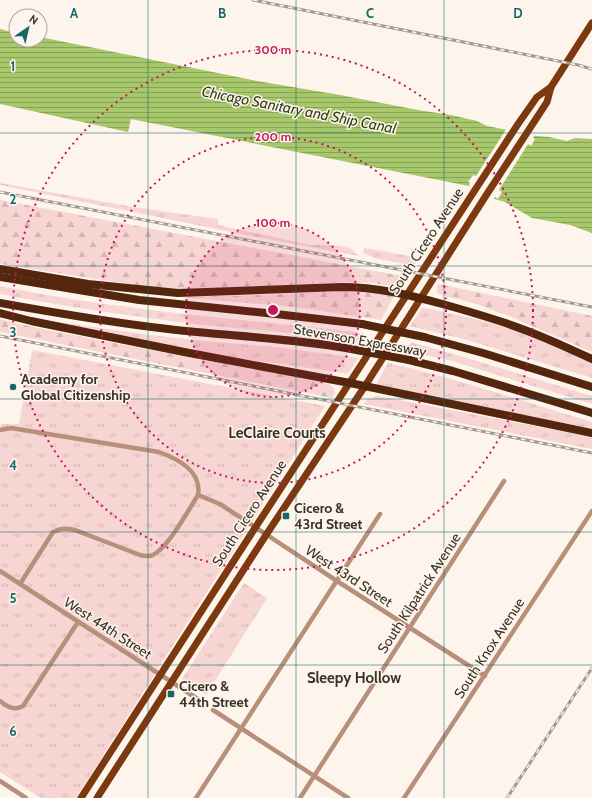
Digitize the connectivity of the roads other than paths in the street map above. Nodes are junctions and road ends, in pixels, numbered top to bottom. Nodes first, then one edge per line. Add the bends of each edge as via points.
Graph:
1 (592, 23) edge
2 (551, 86) junction
3 (0, 269) edge
4 (0, 277) edge
5 (408, 294) junction
6 (421, 298) junction
7 (0, 303) edge
8 (0, 313) edge
9 (592, 359) edge
10 (350, 383) junction
11 (365, 386) junction
12 (592, 387) edge
13 (592, 413) edge
14 (0, 430) edge
15 (592, 433) edge
16 (504, 481) dead end
17 (198, 495) junction
18 (592, 510) edge
19 (380, 514) dead end
20 (255, 528) junction
21 (266, 535) junction
22 (0, 571) edge
23 (337, 581) junction
24 (20, 584) junction
25 (78, 622) junction
26 (410, 628) junction
27 (160, 675) junction
28 (485, 676) junction
29 (171, 682) junction
30 (0, 702) edge
31 (204, 703) dead end
32 (213, 710) dead end
33 (241, 728) junction
34 (314, 776) junction
35 (0, 781) edge
36 (26, 798) edge
37 (81, 798) edge
38 (97, 798) edge
39 (196, 798) edge
40 (300, 798) edge
41 (348, 798) edge
42 (404, 798) edge

1 - 2 main road, South Cicero Avenue
2 - 5 main road, South Cicero Avenue via 537,97 518,124
2 - 6 main road, South Cicero Avenue via 547,102
3 - 5 highway via 154,292 364,287
4 - 12 highway, Stevenson Expressway, bridge via 139,300 362,324 424,337
5 - 6 highway
5 - 10 main road, South Cicero Avenue
6 - 9 highway via 532,332
6 - 11 main road, South Cicero Avenue
7 - 13 highway, Stevenson Expressway, bridge via 167,329 284,339 346,348 453,371
8 - 10 highway via 177,351
10 - 11 highway
10 - 20 main road, South Cicero Avenue
11 - 15 highway
11 - 21 main road, South Cicero Avenue
14 - 17 street via 11,428 163,454 191,470 198,483
16 - 26 street, South Kilpatrick Avenue
17 - 20 street, West 43rd Street via 220,504
17 - 24 street via 167,543 157,553 149,556 140,555 75,530 59,529 53,532
18 - 28 street, South Knox Avenue
19 - 23 street
20 - 21 street, West 43rd Street
20 - 27 main road, South Cicero Avenue
21 - 23 street, West 43rd Street
21 - 29 main road, South Cicero Avenue
22 - 24 street, West 44th Street
23 - 26 street, West 43rd Street
23 - 33 street
24 - 25 street, West 44th Street
25 - 27 street, West 44th Street
25 - 30 street via 23,706 18,709 11,708
26 - 28 street, West 43rd Street
26 - 34 street, South Kilpatrick Avenue
27 - 29 street, West 44th Street
27 - 37 main road, South Cicero Avenue
28 - 42 street, South Knox Avenue
29 - 31 street, West 44th Street
29 - 38 main road, South Cicero Avenue
32 - 33 street
33 - 34 street
33 - 39 street
34 - 40 street, South Kilpatrick Avenue
34 - 41 street
35 - 36 street

